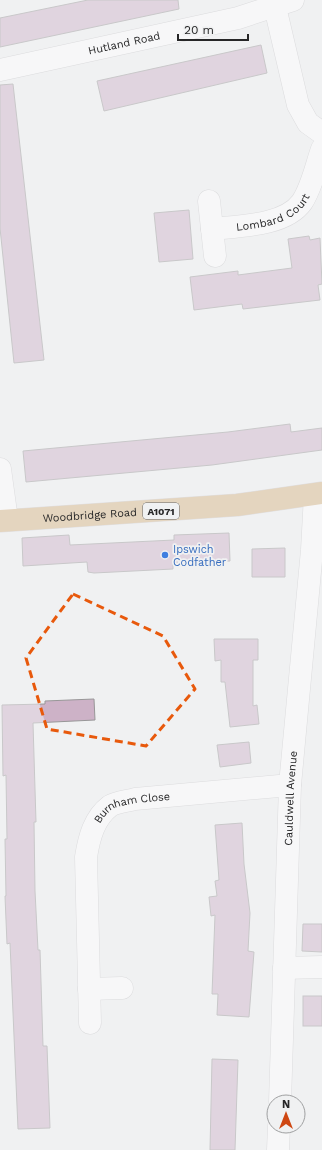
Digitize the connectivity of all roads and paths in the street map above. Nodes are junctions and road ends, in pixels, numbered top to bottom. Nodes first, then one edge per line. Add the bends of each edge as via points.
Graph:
1 (284, 3) edge
2 (0, 70) edge
3 (322, 133) edge
4 (322, 149) edge
5 (209, 201) dead end
6 (212, 229) junction
7 (215, 256) dead end
8 (0, 469) edge
9 (319, 494) edge
10 (3, 521) edge
11 (290, 785) junction
12 (322, 967) edge
13 (284, 968) junction
14 (122, 988) dead end
15 (89, 989) junction
16 (90, 1023) dead end
17 (280, 1094) edge
18 (279, 1134) edge
19 (278, 1150) edge

1 - 2 street, Hutland Road via 238,18
1 - 3 street via 298,105 308,123
4 - 6 street, Lombard Court via 302,202 291,212 272,222
5 - 6 street
6 - 7 street
8 - 10 street
9 - 10 main road, Woodbridge Road / A1071 via 237,505
9 - 11 street, Cauldwell Avenue
11 - 13 street, Cauldwell Avenue
11 - 15 street, Burnham Close via 135,799 111,805 89,836 86,857
12 - 13 street
13 - 17 street, Cauldwell Avenue
14 - 15 street
15 - 16 street, Burnham Close
18 - 19 street

